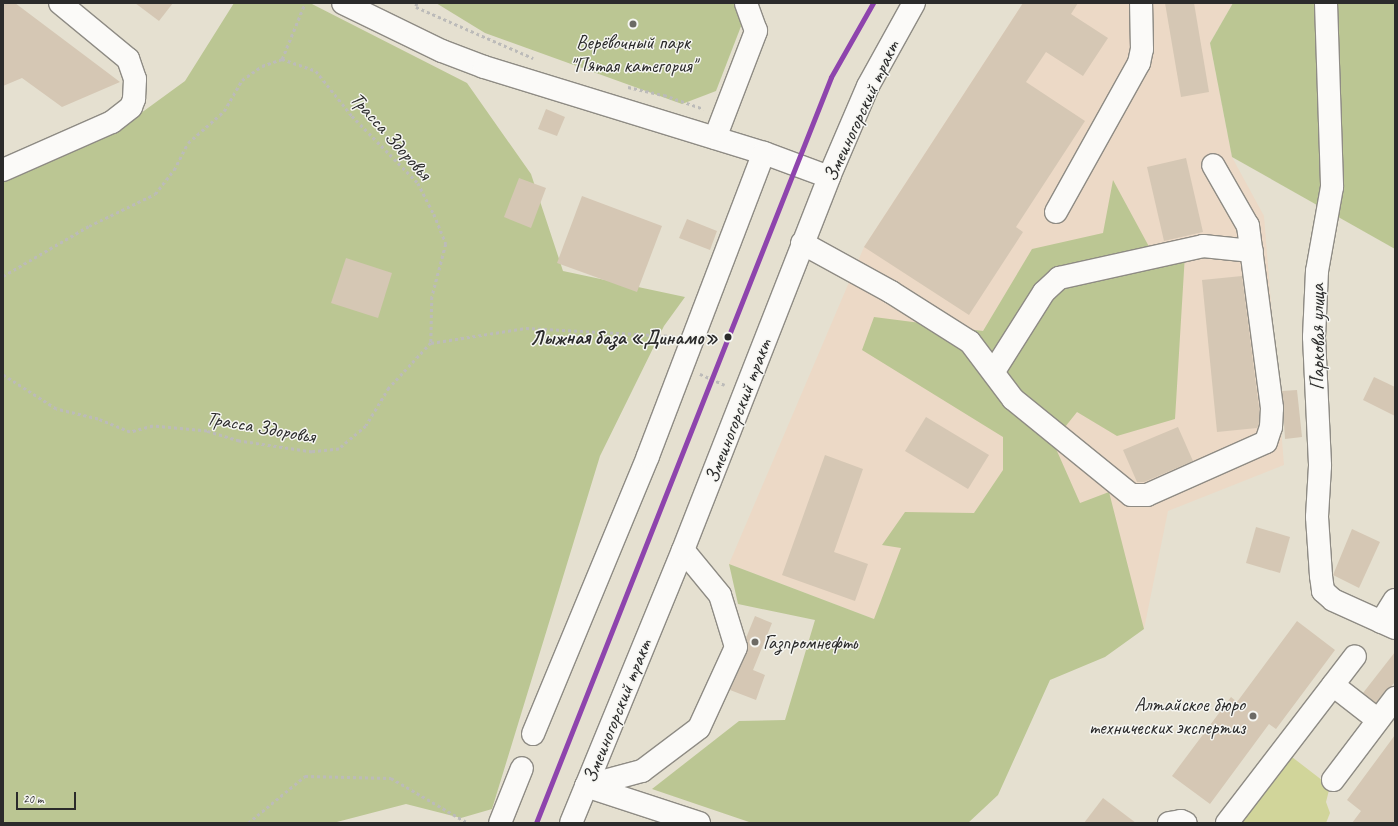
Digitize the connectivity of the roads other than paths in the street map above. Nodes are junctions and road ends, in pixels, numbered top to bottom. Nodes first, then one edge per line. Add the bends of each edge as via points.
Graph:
1 (60, 3) edge
2 (343, 3) edge
3 (746, 3) edge
4 (914, 3) edge
5 (1141, 3) edge
6 (1326, 3) edge
7 (715, 138) junction
8 (764, 154) junction
9 (1213, 165) dead end
10 (3, 170) edge
11 (829, 177) junction
12 (1056, 212) dead end
13 (802, 243) junction
14 (1252, 251) junction
15 (994, 371) junction
16 (683, 550) junction
17 (1395, 600) edge
18 (1388, 625) edge
19 (1355, 656) dead end
20 (1333, 685) junction
21 (1395, 698) edge
22 (1378, 720) junction
23 (532, 734) dead end
24 (522, 768) dead end
25 (1333, 780) dead end
26 (586, 786) junction
27 (500, 823) edge
28 (571, 823) edge
29 (699, 823) edge
30 (1169, 823) edge
31 (1186, 823) edge
32 (1227, 823) edge

1 - 10 main road via 128,59 135,79 134,99 131,107 112,122
2 - 7 main road via 442,51 484,67
3 - 7 main road via 756,31
4 - 11 main road, Змеиногорский тракт via 868,86
5 - 12 main road via 1142,49 1139,63
6 - 18 main road, Парковая улица via 1332,187 1317,271 1314,337 1320,466 1317,517 1321,576 1323,591 1333,600
7 - 8 main road
8 - 11 main road
8 - 23 main road via 648,456
9 - 14 main road via 1248,226
11 - 13 main road, Змеиногорский тракт
13 - 15 main road via 890,292 970,342
13 - 16 main road, Змеиногорский тракт
14 - 15 main road via 1202,246 1059,278 1044,292
14 - 15 main road via 1272,408 1272,427 1266,442 1147,495 1131,495 1013,399
16 - 26 main road, Змеиногорский тракт
16 - 26 main road via 720,595 736,647 699,728 642,771
17 - 18 main road
19 - 20 main road
20 - 22 main road
20 - 32 main road
21 - 22 main road
22 - 25 main road
24 - 27 main road
26 - 28 main road, Змеиногорский тракт
26 - 29 main road
30 - 31 main road

